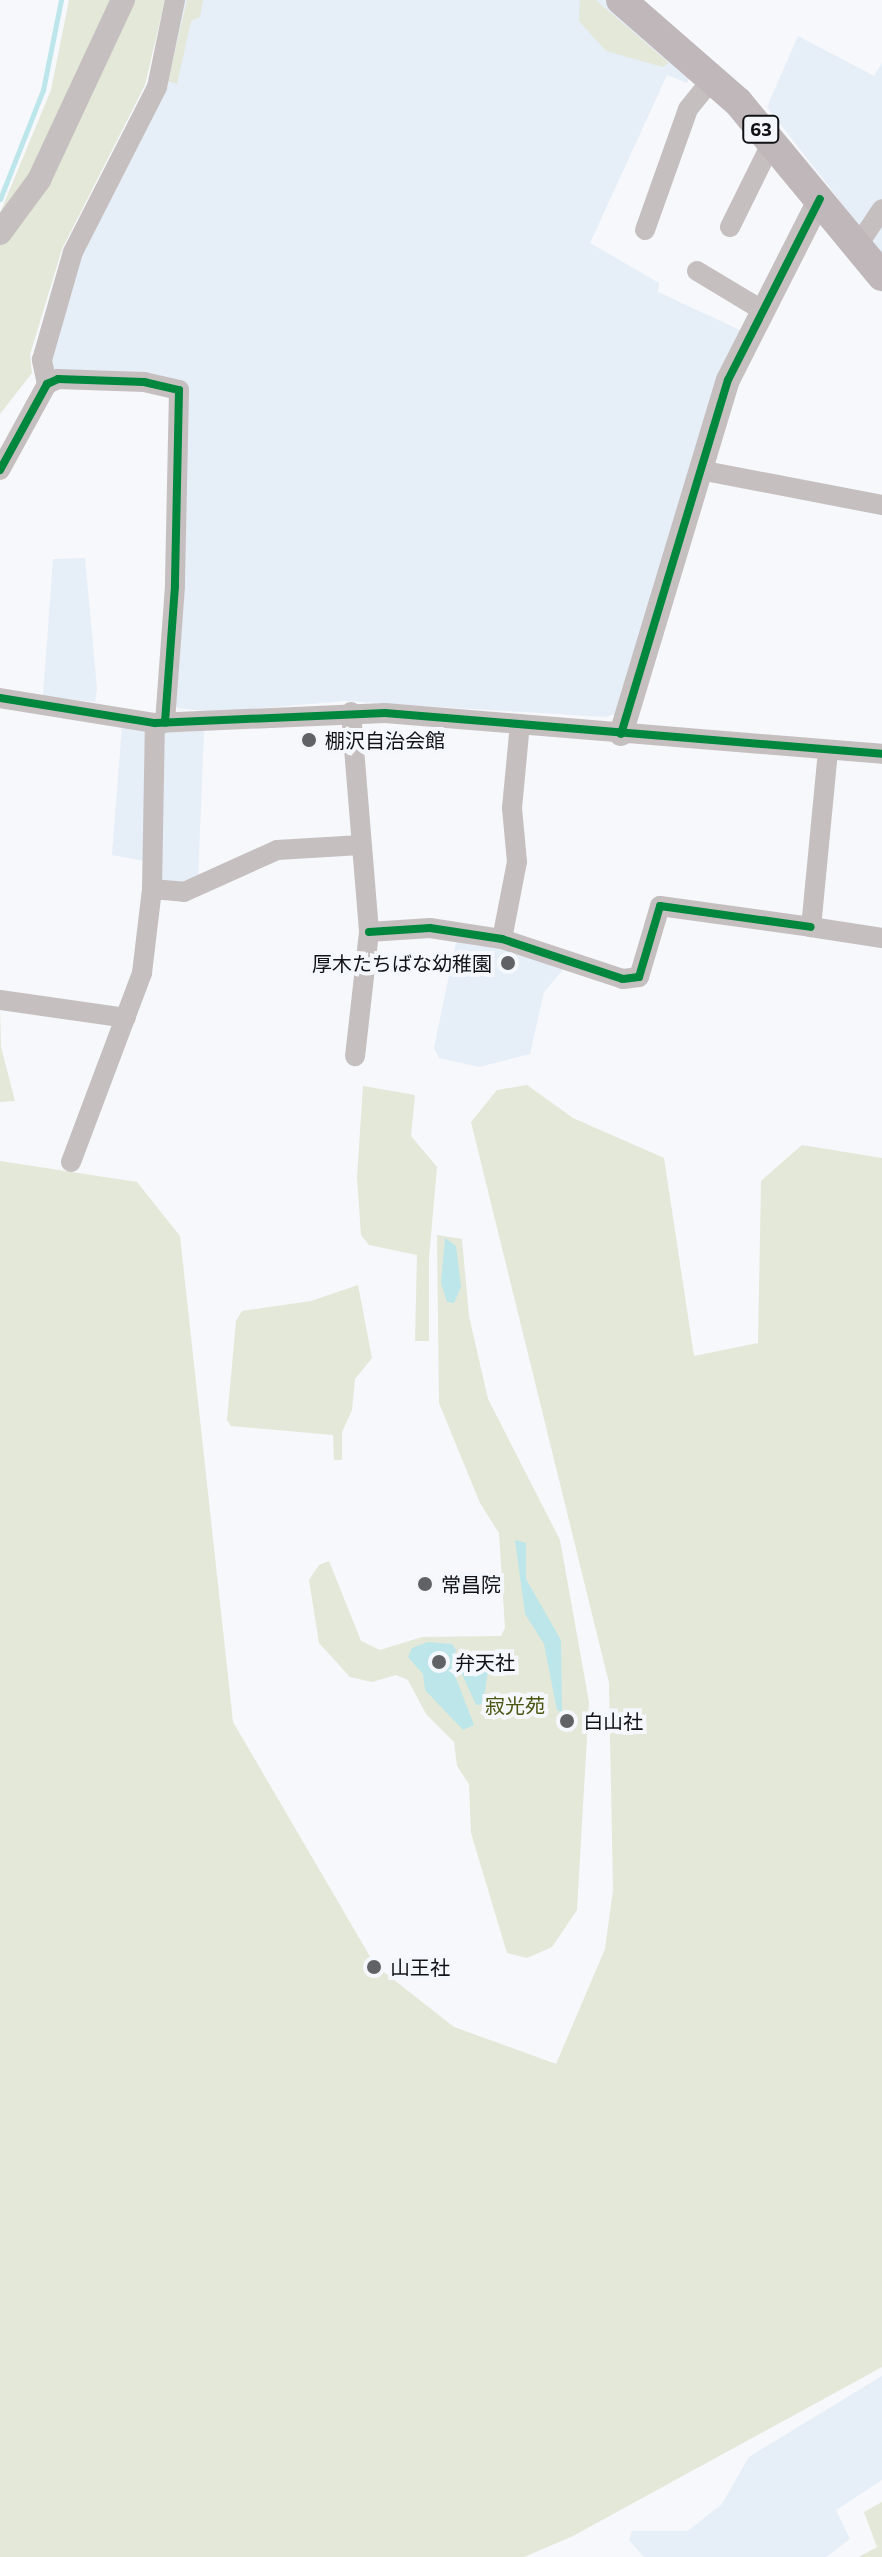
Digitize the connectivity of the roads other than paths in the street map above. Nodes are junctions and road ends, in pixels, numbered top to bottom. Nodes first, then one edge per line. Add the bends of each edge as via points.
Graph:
1 (123, 0) edge
2 (175, 0) edge
3 (621, 0) edge
4 (713, 78) junction
5 (772, 142) junction
6 (820, 199) junction
7 (882, 209) edge
8 (730, 217) dead end
9 (645, 230) dead end
10 (0, 233) edge
11 (858, 245) junction
12 (697, 271) dead end
13 (882, 276) edge
14 (762, 310) junction
15 (47, 384) junction
16 (0, 470) edge
17 (700, 470) junction
18 (882, 505) edge
19 (0, 698) edge
20 (351, 712) junction
21 (160, 723) junction
22 (520, 724) junction
23 (621, 734) junction
24 (828, 751) junction
25 (882, 754) edge
26 (361, 845) junction
27 (152, 889) junction
28 (811, 927) junction
29 (369, 932) junction
30 (882, 938) edge
31 (502, 939) junction
32 (0, 1000) edge
33 (126, 1018) junction
34 (355, 1056) dead end
35 (71, 1162) dead end

1 - 10 street via 39,180
2 - 15 street via 157,87 73,252 42,360
3 - 4 main road, 63
4 - 5 main road, 63
4 - 9 street via 688,109 655,180
5 - 6 main road, 63
5 - 8 street
6 - 11 main road, 63
6 - 14 street
7 - 11 street
11 - 13 main road, 63
12 - 14 street via 712,276 712,290
14 - 17 street via 728,380
15 - 16 street
15 - 21 street via 87,380 179,390 175,586
17 - 18 street
17 - 23 street
19 - 21 street
20 - 21 street
20 - 22 street
20 - 26 street
21 - 27 street
22 - 23 street
22 - 31 street via 512,808 517,862
23 - 24 street
24 - 25 street
24 - 28 street
26 - 27 street via 277,850 184,892
26 - 29 street
27 - 33 street via 142,973
28 - 30 street
28 - 31 street via 660,906 639,977 623,979
29 - 31 street via 430,928
29 - 34 street
32 - 33 street
33 - 35 street

